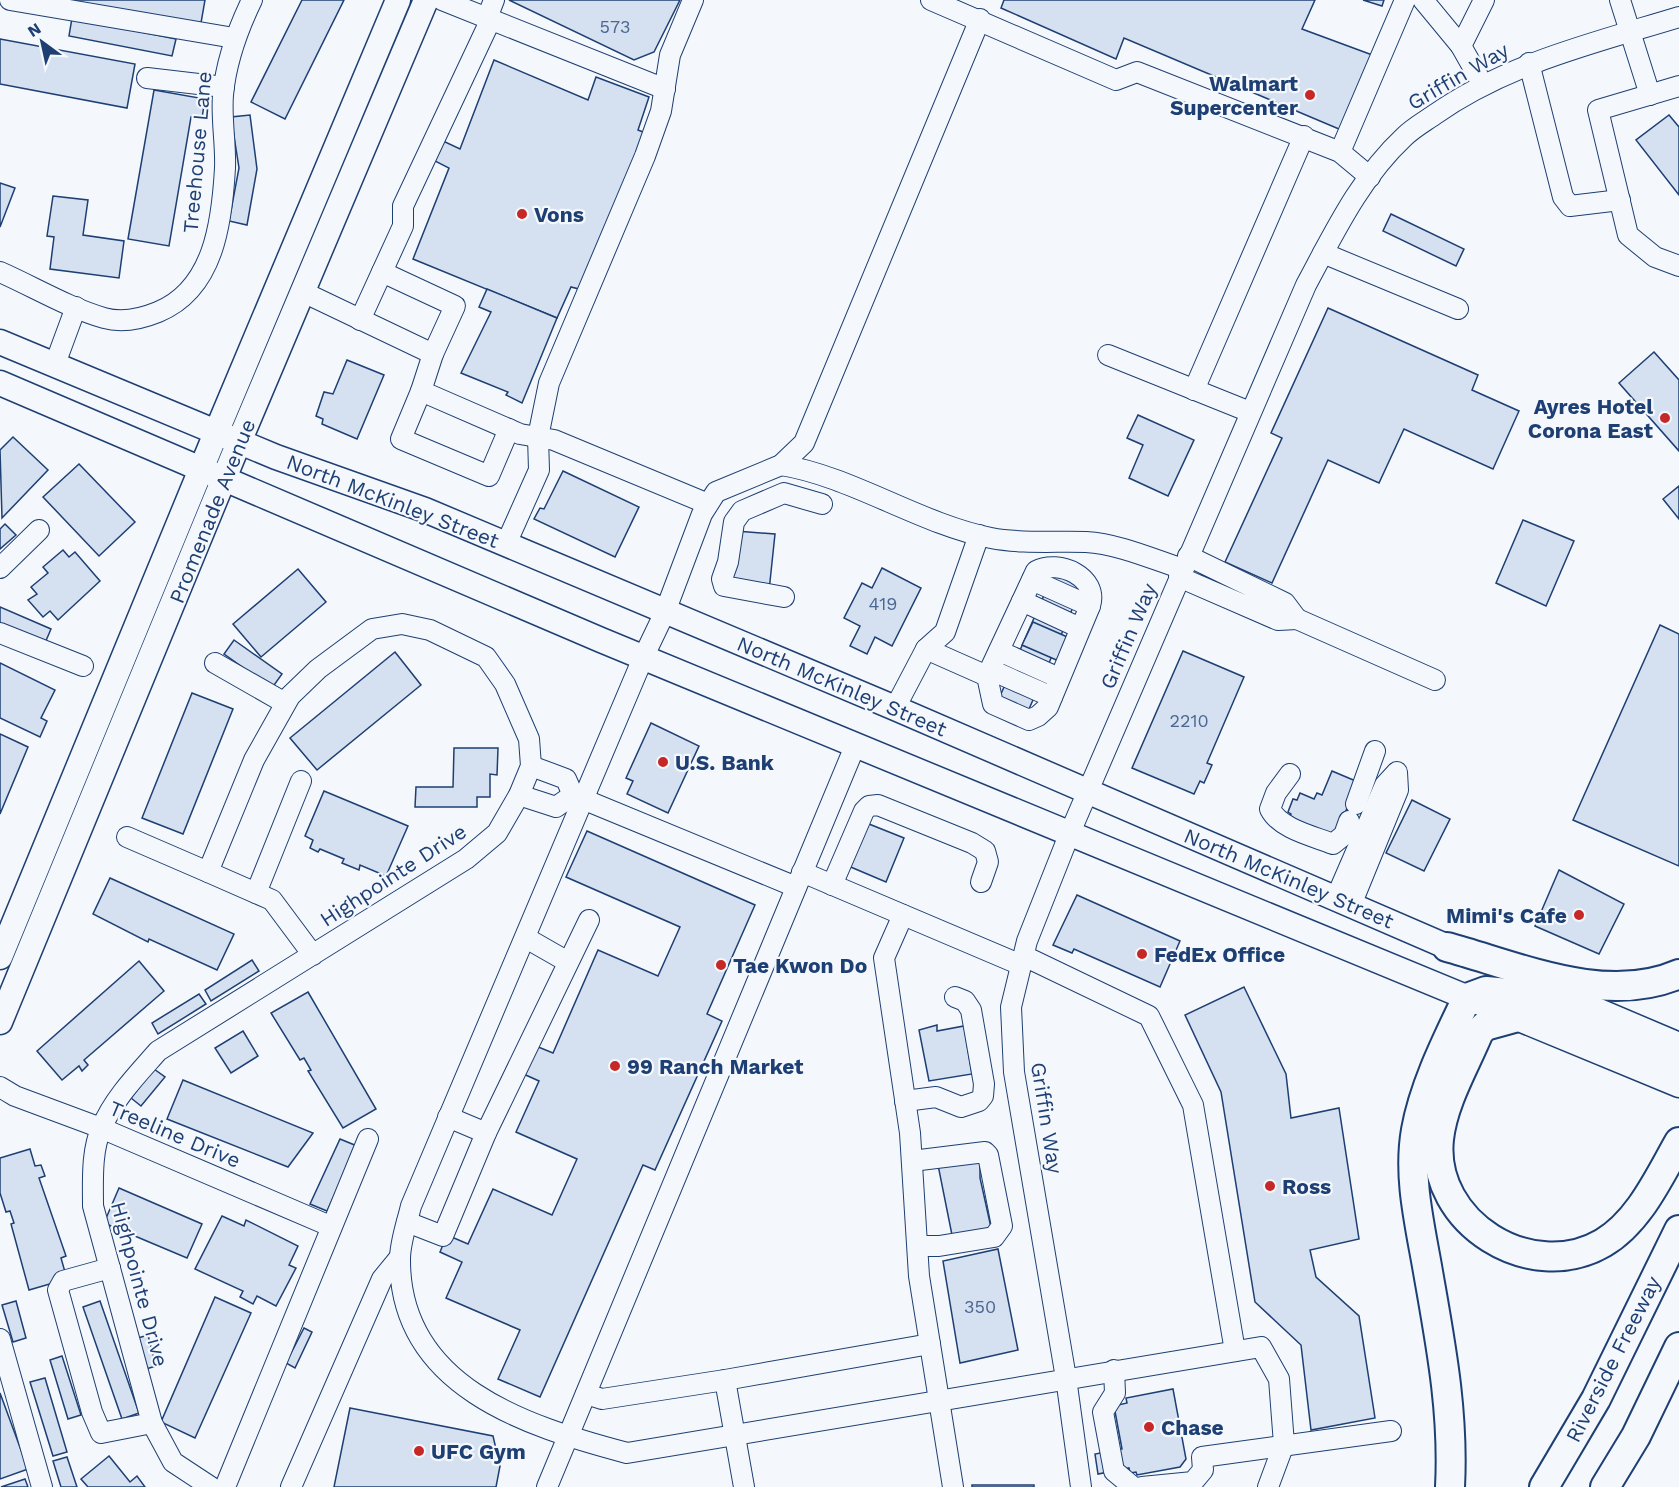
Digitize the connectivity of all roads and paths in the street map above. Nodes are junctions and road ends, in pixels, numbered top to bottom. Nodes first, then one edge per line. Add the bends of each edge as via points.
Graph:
1 (252, 0) edge
2 (398, 0) edge
3 (426, 0) edge
4 (442, 0) edge
5 (693, 0) edge
6 (931, 0) edge
7 (1405, 0) edge
8 (1423, 0) edge
9 (1484, 0) edge
10 (1620, 0) edge
11 (21, 1) edge
12 (955, 5) edge
13 (491, 12) edge
14 (1679, 17) edge
15 (980, 19) junction
16 (1631, 32) junction
17 (234, 38) junction
18 (1461, 46) junction
19 (1529, 63) junction
20 (147, 78) dead end
21 (1483, 85) junction
22 (1679, 86) edge
23 (224, 87) junction
24 (665, 89) junction
25 (1650, 95) junction
26 (1304, 136) junction
27 (1340, 152) junction
28 (1370, 177) junction
29 (1620, 200) junction
30 (1323, 254) junction
31 (1679, 266) edge
32 (0, 272) edge
33 (382, 272) junction
34 (303, 292) junction
35 (76, 307) junction
36 (1458, 309) dead end
37 (360, 320) junction
38 (0, 342) edge
39 (433, 354) junction
40 (1108, 355) dead end
41 (55, 364) junction
42 (0, 383) edge
43 (1194, 390) junction
44 (421, 391) junction
45 (1250, 412) junction
46 (509, 429) junction
47 (216, 433) junction
48 (538, 437) junction
49 (239, 442) junction
50 (781, 465) junction
51 (203, 468) junction
52 (225, 479) junction
53 (708, 504) junction
54 (822, 504) dead end
55 (39, 530) dead end
56 (979, 535) junction
57 (506, 544) junction
58 (1183, 567) junction
59 (0, 568) edge
60 (784, 597) dead end
61 (1022, 601) junction
62 (665, 612) junction
63 (1080, 628) junction
64 (0, 633) edge
65 (926, 649) junction
66 (999, 651) junction
67 (643, 658) junction
68 (215, 663) dead end
69 (83, 666) dead end
70 (989, 673) junction
71 (1059, 678) junction
72 (1436, 680) dead end
73 (1052, 697) junction
74 (285, 703) junction
75 (895, 708) junction
76 (855, 746) junction
77 (1375, 751) dead end
78 (531, 766) junction
79 (1290, 774) dead end
80 (301, 781) dead end
81 (1087, 791) junction
82 (519, 795) junction
83 (579, 797) junction
84 (1069, 835) junction
85 (127, 837) dead end
86 (208, 873) junction
87 (799, 879) junction
88 (981, 882) dead end
89 (832, 885) junction
90 (256, 893) junction
91 (1344, 902) junction
92 (903, 915) junction
93 (589, 920) dead end
94 (526, 938) junction
95 (1447, 946) junction
96 (313, 955) junction
97 (0, 957) edge
98 (1022, 961) junction
99 (568, 962) junction
100 (1679, 974) edge
101 (955, 997) dead end
102 (1467, 998) junction
103 (1514, 1018) junction
104 (0, 1022) edge
105 (1679, 1045) edge
106 (1679, 1064) edge
107 (1679, 1085) edge
108 (0, 1087) edge
109 (905, 1101) junction
110 (448, 1117) junction
111 (101, 1128) junction
112 (486, 1133) junction
113 (368, 1139) dead end
114 (1679, 1143) edge
115 (912, 1161) junction
116 (407, 1222) junction
117 (330, 1226) junction
118 (1679, 1230) edge
119 (918, 1246) junction
120 (400, 1257) junction
121 (110, 1268) junction
122 (0, 1339) edge
123 (930, 1344) junction
124 (1679, 1347) edge
125 (1235, 1351) junction
126 (1114, 1370) junction
127 (1066, 1378) junction
128 (725, 1380) junction
129 (586, 1394) junction
130 (940, 1400) junction
131 (152, 1423) junction
132 (1391, 1431) dead end
133 (735, 1436) junction
134 (568, 1437) junction
135 (1284, 1444) junction
136 (42, 1487) edge
137 (211, 1487) edge
138 (225, 1487) edge
139 (291, 1487) edge
140 (547, 1487) edge
141 (744, 1487) edge
142 (953, 1487) edge
143 (1081, 1487) edge
144 (1133, 1487) edge
145 (1142, 1487) edge
146 (1268, 1487) edge
147 (1450, 1487) edge
148 (1544, 1487) edge
149 (1605, 1487) edge

1 - 17 street, Treehouse Lane
2 - 47 main road, Promenade Avenue
3 - 34 main road, Promenade Avenue
4 - 13 street
5 - 24 street via 670,55
6 - 12 street
7 - 27 street
8 - 18 street
9 - 18 street
10 - 16 street
11 - 17 street
12 - 15 street
13 - 24 street
13 - 33 street via 403,206 403,226
14 - 16 street, Griffin Way
15 - 26 street via 1116,80 1137,72
15 - 50 street via 804,443
16 - 19 street, Griffin Way
16 - 25 street
17 - 23 street, Treehouse Lane
18 - 21 street
19 - 21 street, Griffin Way
19 - 29 street via 1563,197 1570,206
20 - 23 street
21 - 28 street, Griffin Way via 1405,136
22 - 25 street
23 - 35 street, Treehouse Lane via 225,168 216,240 201,276 169,307 130,321 106,319
24 - 48 street via 645,156 549,383
25 - 29 street via 1598,110
26 - 27 street
26 - 43 street
27 - 28 street
28 - 30 street, Griffin Way via 1343,215
29 - 31 street via 1628,235 1655,257
30 - 36 street
30 - 45 street, Griffin Way
32 - 35 street, Treehouse Lane
33 - 37 street
33 - 39 street via 455,306
34 - 37 street
34 - 49 main road, Promenade Avenue
35 - 41 street
37 - 39 street
38 - 41 main road, North McKinley Street
39 - 44 street
40 - 43 street
41 - 47 main road, North McKinley Street
42 - 51 main road, North McKinley Street
43 - 45 street
44 - 46 street
44 - 46 street via 401,439 489,476
45 - 58 street, Griffin Way
46 - 48 street
47 - 49 main road, North McKinley Street
47 - 51 main road, Promenade Avenue
48 - 53 street via 554,440
48 - 57 street via 539,470
49 - 52 main road, Promenade Avenue
49 - 57 main road, North McKinley Street
50 - 53 street via 716,492
50 - 56 street via 807,469
51 - 52 main road, North McKinley Street
51 - 97 main road, Promenade Avenue
52 - 67 main road, North McKinley Street
52 - 104 main road, Promenade Avenue
53 - 62 street
54 - 60 street via 784,493 742,511 734,522 722,579 724,586
55 - 59 street
56 - 58 street via 1032,542 1089,542
56 - 65 street via 945,632
57 - 62 main road, North McKinley Street
58 - 72 street via 1285,603 1298,619
58 - 81 street, Griffin Way
61 - 63 street
61 - 63 street via 1036,571 1044,567 1083,578 1093,597
61 - 66 street
62 - 67 street
62 - 75 main road, North McKinley Street
63 - 71 street
64 - 69 street
65 - 70 street
65 - 75 street
66 - 70 street
66 - 71 street
67 - 76 main road, North McKinley Street
67 - 83 street
68 - 74 street
70 - 73 street
70 - 73 street via 993,704 1029,720 1048,707
71 - 73 street
74 - 78 street, Highpointe Drive via 318,669 372,629 402,624 430,630 486,657 520,716 529,739
74 - 86 street, Highpointe Drive via 254,760
75 - 81 main road, North McKinley Street
76 - 84 main road, North McKinley Street
76 - 87 street
77 - 79 street via 1344,835 1333,844 1274,817 1270,809
78 - 82 street, Highpointe Drive
78 - 83 street via 566,779
80 - 90 street
81 - 84 street, Griffin Way
81 - 91 main road, North McKinley Street
82 - 83 street via 556,807
82 - 96 street, Highpointe Drive via 497,833 466,860
83 - 87 street
83 - 94 street
84 - 98 street, Griffin Way
84 - 102 main road, North McKinley Street
85 - 86 street
86 - 90 street, Highpointe Drive
87 - 89 street
87 - 129 street
88 - 89 street via 988,862 985,851 878,805 864,811
89 - 92 street
90 - 96 street, Highpointe Drive via 272,900
91 - 91 street via 1398,790 1397,772 1384,785
91 - 95 main road, North McKinley Street
92 - 98 street
92 - 109 street via 884,958
93 - 99 street
94 - 99 street
94 - 110 street
95 - 100 highway via 1586,986 1641,985
95 - 105 main road, North McKinley Street
96 - 111 street, Highpointe Drive via 158,1052 127,1087
98 - 125 street via 1149,1016 1192,1106
98 - 127 street, Griffin Way via 1011,1007 1014,1072
99 - 112 street
101 - 109 street via 965,1001 971,1010 983,1096 961,1107 936,1097
102 - 103 main road, North McKinley Street
102 - 106 highway via 1486,991 1508,993
102 - 147 highway via 1421,1109 1414,1151 1417,1207 1448,1389 1453,1441
103 - 107 main road, North McKinley Street
103 - 114 highway via 1485,1026 1479,1032 1444,1114 1439,1139 1444,1181 1458,1207 1491,1239 1514,1252 1557,1257 1602,1244 1636,1212
108 - 111 street, Treeline Drive
109 - 115 street
110 - 112 street
110 - 116 street
111 - 117 street, Treeline Drive
111 - 121 street, Highpointe Drive via 93,1170 93,1206
112 - 116 street via 443,1236
113 - 117 street
115 - 119 street
115 - 119 street via 985,1152 1002,1226 994,1237
116 - 120 street
117 - 138 street
118 - 148 highway, Riverside Freeway via 1596,1399
119 - 123 street
120 - 134 street via 402,1288 412,1328 430,1355 447,1373 496,1408
120 - 139 street via 382,1279
121 - 131 street, Highpointe Drive
121 - 131 street via 63,1281 58,1290 100,1433
122 - 136 street
123 - 128 street
123 - 130 street
124 - 149 highway via 1636,1436
125 - 126 street
125 - 135 street via 1261,1347 1279,1379
126 - 127 street
126 - 144 street via 1115,1393 1103,1413 1114,1471
127 - 130 street
127 - 143 street, Griffin Way
128 - 129 street via 602,1399
128 - 133 street
129 - 134 street
130 - 133 street
130 - 142 street
131 - 137 street, Highpointe Drive via 173,1462
132 - 135 street
133 - 134 street via 627,1453
133 - 141 street
134 - 140 street
135 - 145 street via 1202,1456 1203,1470 1193,1482
135 - 146 street

